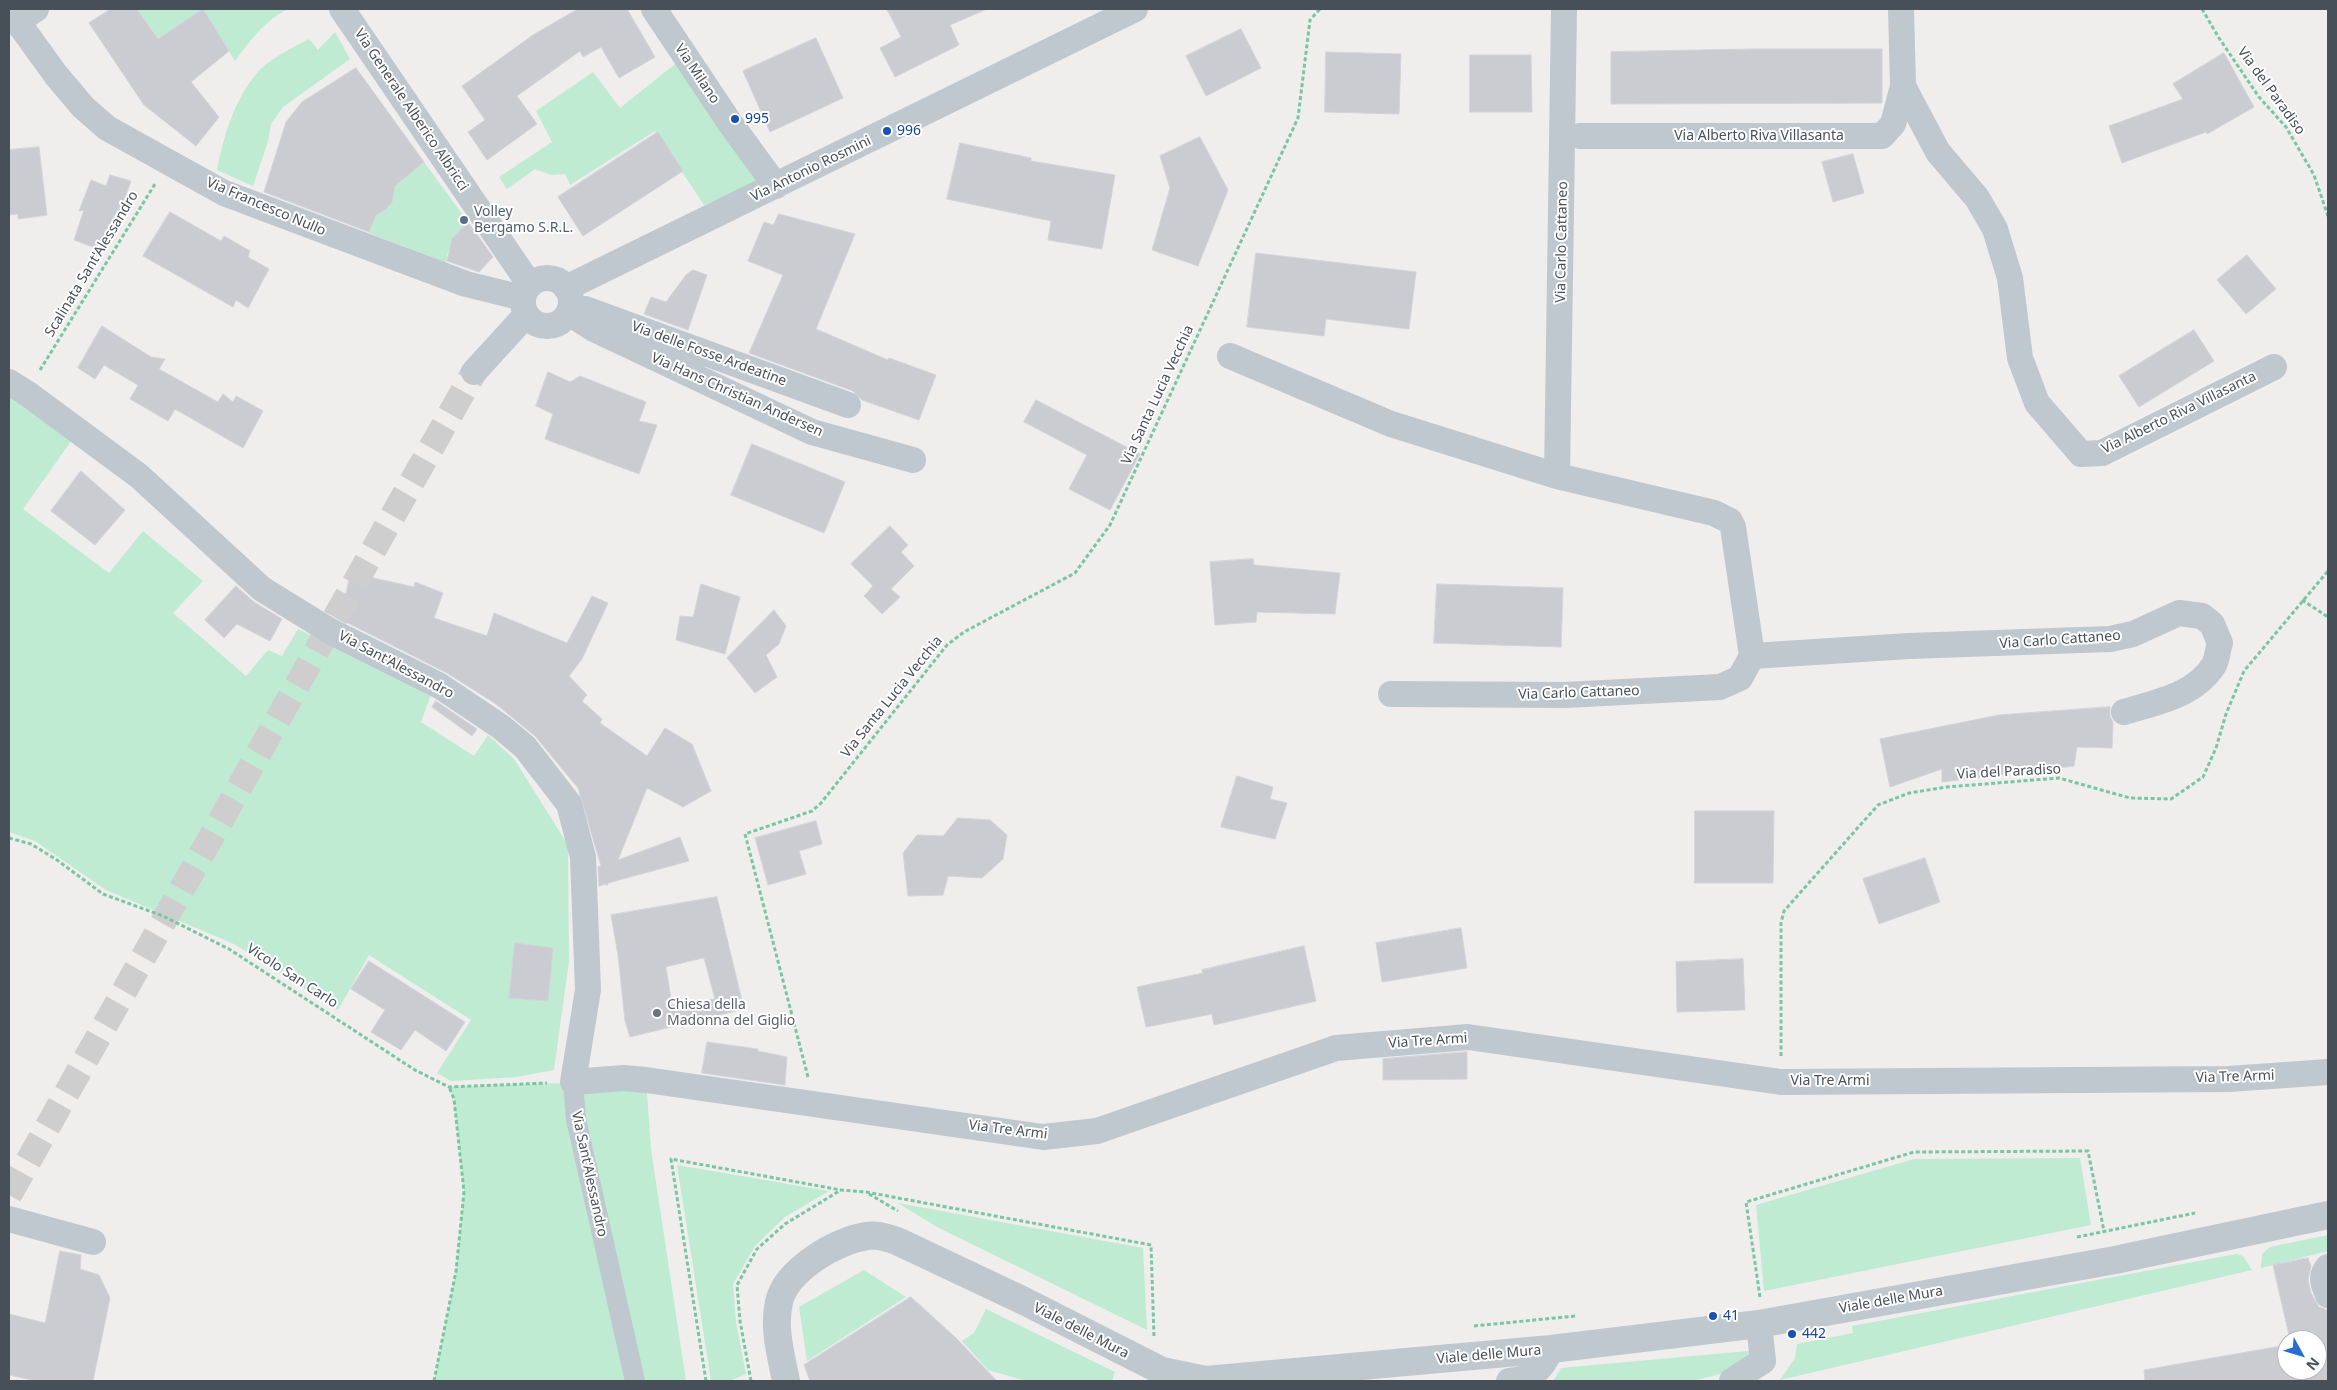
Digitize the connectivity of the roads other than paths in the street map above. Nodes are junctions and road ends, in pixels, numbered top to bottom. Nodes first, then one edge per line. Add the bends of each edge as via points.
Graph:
1 (342, 9) edge
2 (654, 9) edge
3 (1136, 9) edge
4 (1564, 9) edge
5 (1901, 9) edge
6 (20, 14) edge
7 (1903, 86) junction
8 (1580, 136) dead end
9 (776, 186) junction
10 (526, 299) junction
11 (569, 301) junction
12 (1230, 356) dead end
13 (2274, 367) dead end
14 (474, 372) tunnel mouth
15 (9, 382) edge
16 (848, 405) dead end
17 (913, 460) dead end
18 (1558, 476) junction
19 (1752, 656) junction
20 (1391, 694) dead end
21 (2124, 712) dead end
22 (2328, 1072) edge
23 (573, 1082) junction
24 (2328, 1216) edge
25 (9, 1219) edge
26 (93, 1242) dead end
27 (2328, 1267) edge
28 (2328, 1295) edge
29 (1758, 1307) junction
30 (1551, 1349) junction
31 (634, 1381) edge
32 (786, 1381) edge
33 (1509, 1381) edge
34 (1732, 1381) edge

1 - 10 street, Via Generale Alberico Albricci
2 - 9 street, Via Milano
3 - 9 street, Via Antonio Rosmini
4 - 18 street, Via Carlo Cattaneo
5 - 7 street, Via Alberto Riva Villasanta
6 - 10 street, Via Francesco Nullo via 56,75 83,107 107,128 224,193 466,284
7 - 8 street, Via Alberto Riva Villasanta via 1894,124 1882,136
7 - 13 street, Via Alberto Riva Villasanta via 1938,152 1977,198 1995,229 2010,278 2020,358 2037,403 2081,454 2102,453
9 - 11 street, Via Antonio Rosmini
10 - 11 street via 542,279 550,278 560,282
10 - 11 street via 532,322 547,326 563,321
10 - 14 street
11 - 16 street, Via delle Fosse Ardeatine
11 - 17 street, Via Hans Christian Andersen via 594,329 812,432
12 - 18 street via 1391,424
15 - 23 street, Via Sant'Alessandro via 139,476 262,589 330,631 440,686 501,727 525,748 569,804 583,857 588,990
18 - 19 street via 1714,513 1730,521
19 - 20 street, Via Carlo Cattaneo via 1740,678 1720,687 1564,695
19 - 21 street, Via Carlo Cattaneo via 1909,646 2110,639 2133,634 2179,613 2202,616 2212,624 2220,643 2214,664 2191,689
22 - 23 street, Via Tre Armi via 2229,1078 1781,1082 1468,1037 1336,1048 1098,1131 1052,1136 631,1079
23 - 31 street, Via Sant'Alessandro via 576,1119
24 - 29 street, Viale delle Mura via 2115,1260
25 - 26 street
27 - 28 street via 2322,1282
29 - 30 street, Viale delle Mura
29 - 34 street via 1763,1360
30 - 32 street, Viale delle Mura via 1206,1380 1182,1377 1149,1365 897,1241 867,1236 841,1244 812,1260 787,1285 779,1300 777,1314
30 - 33 street via 1546,1362 1535,1374

